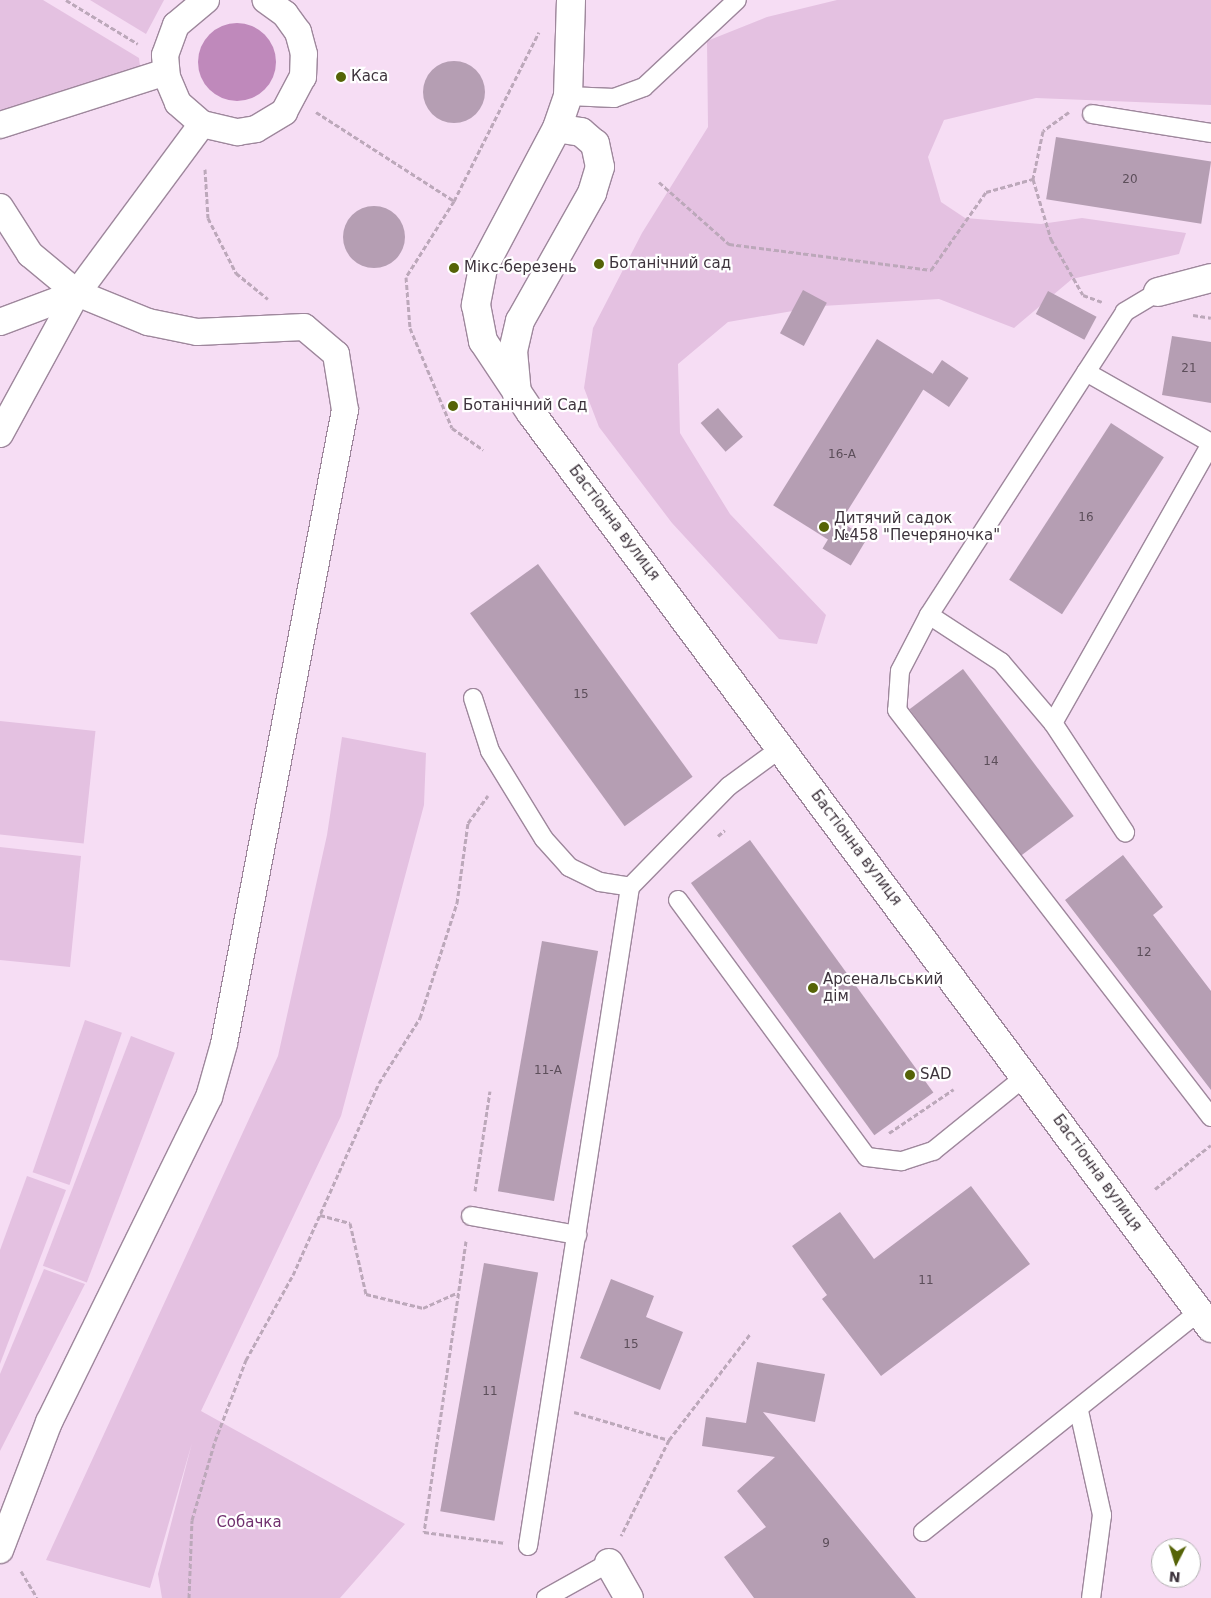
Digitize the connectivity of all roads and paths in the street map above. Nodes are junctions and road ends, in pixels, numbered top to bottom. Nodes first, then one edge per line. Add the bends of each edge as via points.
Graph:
1 (66, 0) edge
2 (206, 0) edge
3 (266, 0) edge
4 (571, 0) edge
5 (737, 0) edge
6 (542, 25) dead end
7 (165, 66) junction
8 (568, 96) junction
9 (295, 98) junction
10 (1092, 114) joint
11 (202, 124) junction
12 (0, 125) edge
13 (557, 128) junction
14 (1211, 133) edge
15 (1032, 179) junction
16 (659, 182) dead end
17 (454, 201) junction
18 (0, 207) edge
19 (1211, 278) edge
20 (1158, 292) joint
21 (77, 293) junction
22 (1125, 312) junction
23 (0, 322) edge
24 (304, 327) junction
25 (1086, 372) junction
26 (517, 394) junction
27 (0, 434) edge
28 (1211, 443) edge
29 (483, 450) dead end
30 (929, 615) junction
31 (473, 698) dead end
32 (1053, 723) junction
33 (781, 748) junction
34 (489, 794) dead end
35 (1126, 832) dead end
36 (630, 887) junction
37 (678, 900) dead end
38 (1026, 1076) junction
39 (954, 1089) dead end
40 (490, 1091) dead end
41 (1211, 1117) edge
42 (1211, 1145) edge
43 (863, 1151) junction
44 (1155, 1189) dead end
45 (320, 1216) junction
46 (471, 1216) junction
47 (577, 1235) junction
48 (458, 1292) junction
49 (1205, 1320) edge
50 (750, 1334) dead end
51 (1079, 1412) junction
52 (585, 1415) dead end
53 (669, 1440) junction
54 (923, 1532) dead end
55 (622, 1533) dead end
56 (528, 1546) joint
57 (6, 1557) edge
58 (609, 1563) joint
59 (37, 1598) edge
60 (189, 1598) edge
61 (546, 1598) edge
62 (629, 1598) edge
63 (1092, 1598) edge

1 - 7 path
2 - 7 street via 176,25
3 - 9 street via 285,14 298,32 304,54 303,77
4 - 8 street, Бастіонна вулиця
5 - 8 lane via 644,87 614,98
6 - 17 path
7 - 11 street via 178,103
7 - 12 street
8 - 13 street, Бастіонна вулиця
9 - 11 street via 284,112 256,129 238,132
9 - 17 path
10 - 14 lane
10 - 15 path via 1066,112 1043,131
11 - 21 street
11 - 24 path via 208,218 236,273
13 - 26 street, Бастіонна вулиця via 483,268 476,305 483,341
13 - 26 street via 581,132 595,144 600,167 592,193 520,321 513,351
15 - 16 path via 986,192 931,270 729,244
15 - 22 path via 1051,239 1083,295
17 - 29 path via 406,277 410,328 452,428
18 - 21 street via 30,254
19 - 20 street
20 - 22 lane
21 - 23 street
21 - 24 street via 148,322 197,332
21 - 27 street
22 - 25 lane
24 - 57 street via 336,354 345,410 224,1044 209,1097 49,1422
25 - 28 lane
25 - 30 lane
26 - 33 street, Бастіонна вулиця
28 - 32 lane
30 - 32 lane via 1001,662
30 - 41 lane via 900,671 897,710
31 - 36 lane via 490,751 544,838 569,866 600,882
32 - 35 lane
33 - 36 lane via 729,786
33 - 38 street, Бастіонна вулиця
34 - 45 path via 468,823 457,902 420,1018 379,1083
36 - 47 lane
37 - 43 lane
38 - 43 lane via 933,1151 902,1161 867,1157
38 - 49 street, Бастіонна вулиця
39 - 43 path
40 - 46 path
42 - 44 path
45 - 48 path via 350,1223 366,1294 423,1308
45 - 60 path via 246,1360 216,1441 192,1520
46 - 47 lane
46 - 48 path
47 - 56 lane
48 - 56 path via 424,1532
49 - 51 lane
50 - 53 path
51 - 54 lane
51 - 63 lane via 1102,1515
52 - 53 path
53 - 55 path
57 - 59 path via 25,1574
58 - 61 lane
58 - 62 street

